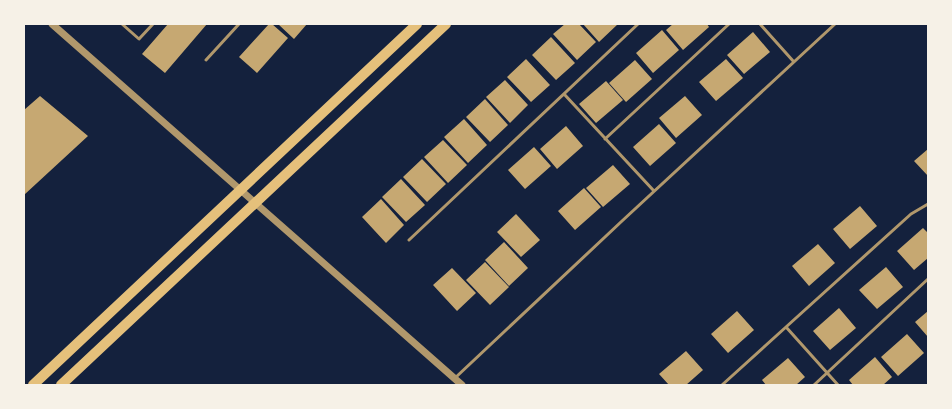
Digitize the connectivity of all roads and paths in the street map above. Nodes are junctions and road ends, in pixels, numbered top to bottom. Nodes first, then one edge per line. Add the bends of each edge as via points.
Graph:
1 (52, 24) edge
2 (122, 24) edge
3 (152, 24) edge
4 (239, 24) edge
5 (417, 24) edge
6 (446, 24) edge
7 (638, 24) edge
8 (729, 24) edge
9 (760, 24) edge
10 (835, 24) edge
11 (206, 60) dead end
12 (794, 62) junction
13 (564, 94) junction
14 (606, 139) junction
15 (240, 190) junction
16 (654, 191) junction
17 (254, 203) junction
18 (928, 204) edge
19 (409, 240) dead end
20 (928, 279) edge
21 (786, 327) junction
22 (827, 373) junction
23 (455, 378) junction
24 (33, 385) edge
25 (61, 385) edge
26 (462, 385) edge
27 (722, 385) edge
28 (814, 385) edge
29 (838, 385) edge

1 - 15 street
2 - 3 lane via 139,39
4 - 11 lane
5 - 15 main road
6 - 17 main road
7 - 13 lane
8 - 14 lane
9 - 12 lane
10 - 12 lane
12 - 16 lane
13 - 14 lane
13 - 19 lane
14 - 16 lane
15 - 17 street
15 - 24 main road
16 - 23 lane
17 - 23 street
17 - 25 main road
18 - 21 lane via 911,214
20 - 22 lane
21 - 22 lane
21 - 27 lane
22 - 28 lane
22 - 29 lane
23 - 26 street

